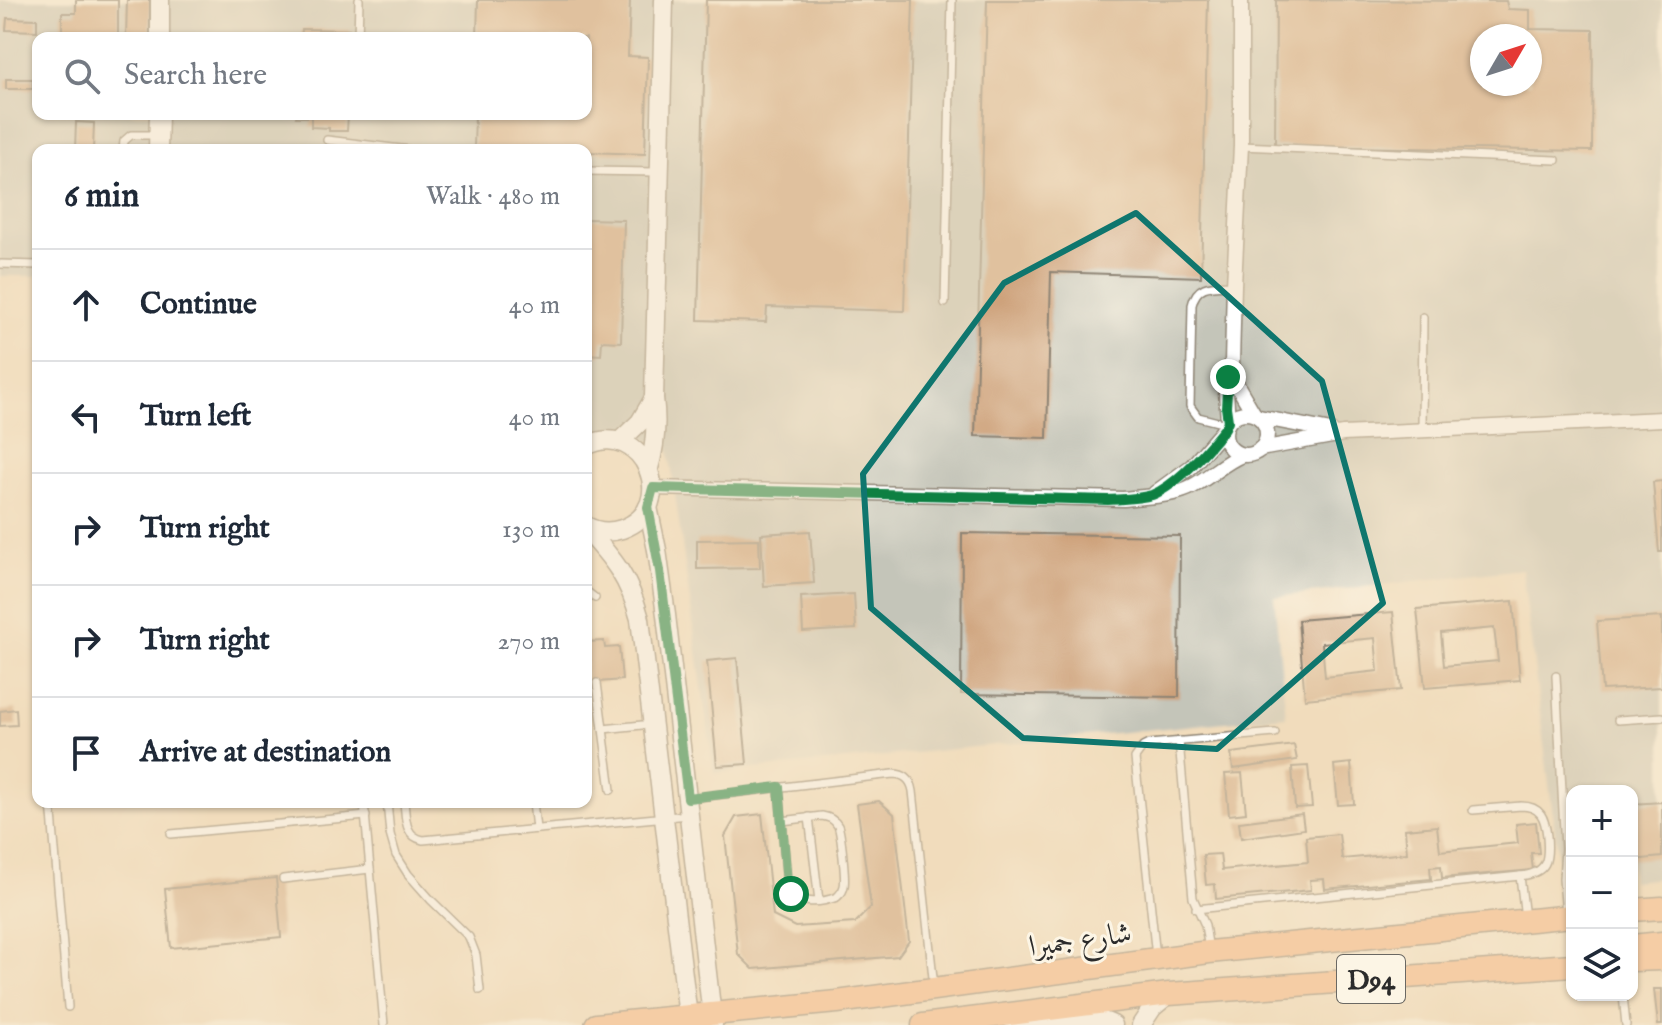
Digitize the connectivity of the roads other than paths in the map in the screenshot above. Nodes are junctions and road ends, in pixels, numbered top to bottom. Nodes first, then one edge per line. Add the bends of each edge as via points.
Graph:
1 (160, 0) edge
2 (359, 0) edge
3 (664, 0) edge
4 (952, 0) edge
5 (1241, 0) edge
6 (160, 32) edge
7 (358, 32) edge
8 (159, 120) edge
9 (327, 140) dead end
10 (158, 143) edge
11 (124, 144) edge
12 (360, 144) edge
13 (1241, 146) junction
14 (1556, 160) dead end
15 (592, 171) edge
16 (659, 172) junction
17 (0, 264) edge
18 (32, 265) edge
19 (1234, 285) junction
20 (945, 303) dead end
21 (1423, 317) dead end
22 (1232, 363) junction
23 (654, 398) junction
24 (1257, 416) junction
25 (1662, 419) edge
26 (1226, 424) junction
27 (1422, 430) junction
28 (1343, 434) junction
29 (592, 439) edge
30 (612, 441) junction
31 (592, 445) edge
32 (1260, 449) junction
33 (1242, 455) junction
34 (649, 468) junction
35 (653, 488) junction
36 (1152, 495) junction
37 (648, 507) junction
38 (592, 529) edge
39 (592, 534) edge
40 (592, 596) edge
41 (595, 598) dead end
42 (1556, 676) dead end
43 (597, 683) dead end
44 (1662, 717) edge
45 (1618, 720) dead end
46 (653, 723) junction
47 (603, 729) junction
48 (1275, 733) dead end
49 (1179, 741) junction
50 (779, 787) junction
51 (611, 790) dead end
52 (689, 806) junction
53 (51, 808) edge
54 (365, 808) edge
55 (388, 808) edge
56 (405, 808) edge
57 (534, 808) edge
58 (1473, 810) dead end
59 (366, 816) junction
60 (664, 817) junction
61 (809, 817) junction
62 (782, 821) junction
63 (536, 829) junction
64 (171, 834) dead end
65 (1565, 849) junction
66 (1568, 857) edge
67 (370, 869) junction
68 (1520, 876) junction
69 (283, 879) dead end
70 (1566, 898) edge
71 (819, 901) junction
72 (1662, 908) edge
73 (1196, 909) junction
74 (1638, 910) edge
75 (1566, 916) edge
76 (1525, 920) junction
77 (1662, 943) edge
78 (1638, 945) edge
79 (1209, 952) junction
80 (1566, 957) edge
81 (1156, 959) junction
82 (1662, 959) edge
83 (1638, 960) edge
84 (1566, 965) edge
85 (1536, 967) junction
86 (934, 989) junction
87 (480, 990) dead end
88 (1169, 994) junction
89 (1624, 1001) edge
90 (68, 1007) dead end
91 (1001, 1015) junction
92 (713, 1020) edge
93 (689, 1021) edge
94 (384, 1025) edge
95 (596, 1025) edge
96 (923, 1025) edge
97 (1113, 1025) edge
98 (1141, 1025) edge
99 (1626, 1025) edge

1 - 6 street
2 - 7 lane
3 - 16 street
4 - 20 lane
5 - 13 street
8 - 10 street
9 - 12 lane
10 - 11 lane via 131,135
13 - 14 lane
13 - 19 street
15 - 16 lane
16 - 23 street
17 - 18 lane
19 - 22 street
19 - 26 lane via 1203,288 1192,305 1190,406 1198,417
21 - 27 lane
22 - 24 street via 1242,396
22 - 26 street
23 - 30 street via 640,422
23 - 34 street via 656,440
24 - 26 street via 1240,413
24 - 28 street
24 - 32 street via 1267,437
25 - 27 street
26 - 33 street via 1226,442
26 - 36 street via 1192,466
27 - 28 street
28 - 32 street
29 - 30 street
30 - 31 street
30 - 34 street via 632,448
32 - 33 street
33 - 36 street via 1192,487
34 - 35 street
35 - 36 street via 1108,500
35 - 37 street
37 - 38 street via 630,526 604,532
37 - 52 street
39 - 46 street via 618,565 635,599
40 - 41 lane
42 - 65 lane
43 - 47 lane
44 - 45 lane
46 - 47 lane
46 - 60 street
47 - 51 lane
48 - 49 lane
49 - 73 lane
49 - 81 lane via 1149,744 1135,758
50 - 52 lane
50 - 62 lane
50 - 86 lane via 893,774 909,779
52 - 60 lane
52 - 92 street
53 - 90 lane
54 - 59 lane
55 - 87 lane via 396,855 469,937
56 - 63 lane via 409,831 423,840
57 - 63 lane
58 - 68 lane via 1527,806 1543,816 1548,858 1538,871
59 - 64 lane
59 - 67 lane
60 - 63 lane
60 - 93 street
61 - 62 lane
61 - 71 lane
61 - 71 lane via 827,816 840,834 843,889 837,897
62 - 71 lane via 788,889 800,900
65 - 66 lane
65 - 70 lane
67 - 69 lane
67 - 94 lane
68 - 73 lane
68 - 76 lane
72 - 74 main road
73 - 79 lane
75 - 76 main road, شارع جميرا / D94
76 - 79 main road, شارع جميرا / D94
77 - 78 main road
79 - 81 main road, شارع جميرا / D94
80 - 85 main road
81 - 86 main road, شارع جميرا / D94
82 - 83 main road
84 - 85 main road, D94
85 - 88 main road, D94
86 - 92 main road, شارع جميرا / D94
88 - 91 main road, D94
88 - 98 street
89 - 99 lane
91 - 96 main road, D94
91 - 97 street via 1035,1023 1088,1018
92 - 93 main road, شارع جميرا / D94
93 - 95 main road, شارع جميرا / D94

